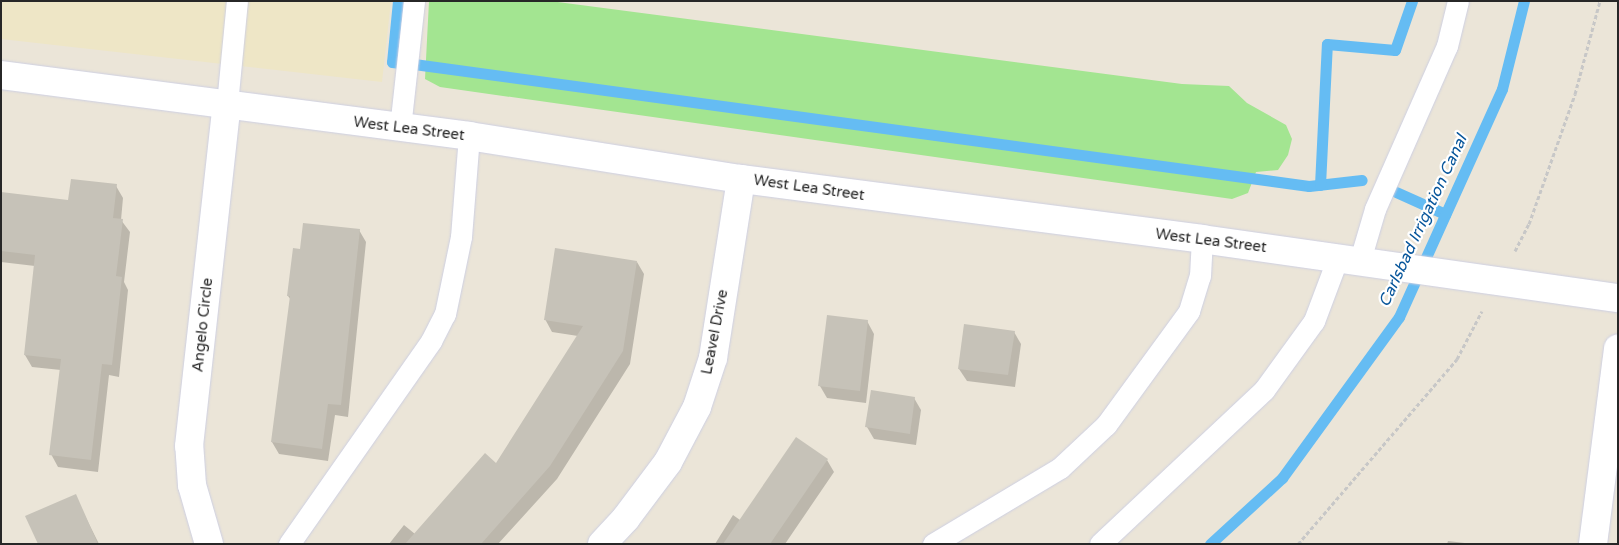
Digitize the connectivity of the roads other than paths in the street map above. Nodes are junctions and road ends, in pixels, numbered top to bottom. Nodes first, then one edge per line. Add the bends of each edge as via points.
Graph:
1 (237, 1) edge
2 (414, 1) edge
3 (1458, 1) edge
4 (1, 75) edge
5 (227, 104) junction
6 (400, 128) junction
7 (469, 136) junction
8 (741, 179) junction
9 (1202, 239) junction
10 (1349, 259) junction
11 (1618, 298) edge
12 (1618, 349) edge
13 (209, 544) edge
14 (289, 544) edge
15 (602, 544) edge
16 (933, 544) edge
17 (1100, 544) edge
18 (1592, 544) edge

1 - 5 lane
2 - 6 lane
3 - 10 lane via 1447,46 1375,209
4 - 5 main road, West Lea Street
5 - 6 main road, West Lea Street
5 - 13 main road, Angelo Circle via 189,446 192,485
6 - 7 main road, West Lea Street
7 - 8 main road, West Lea Street
7 - 14 lane via 461,237 445,314 431,341
8 - 9 main road, West Lea Street
8 - 15 main road, Leavel Drive via 713,358 697,407 668,462
9 - 10 main road, West Lea Street
9 - 16 lane via 1200,276 1190,311 1106,426 1060,468
10 - 11 main road, West Lea Street
10 - 17 lane via 1314,321 1264,390
12 - 18 main road

